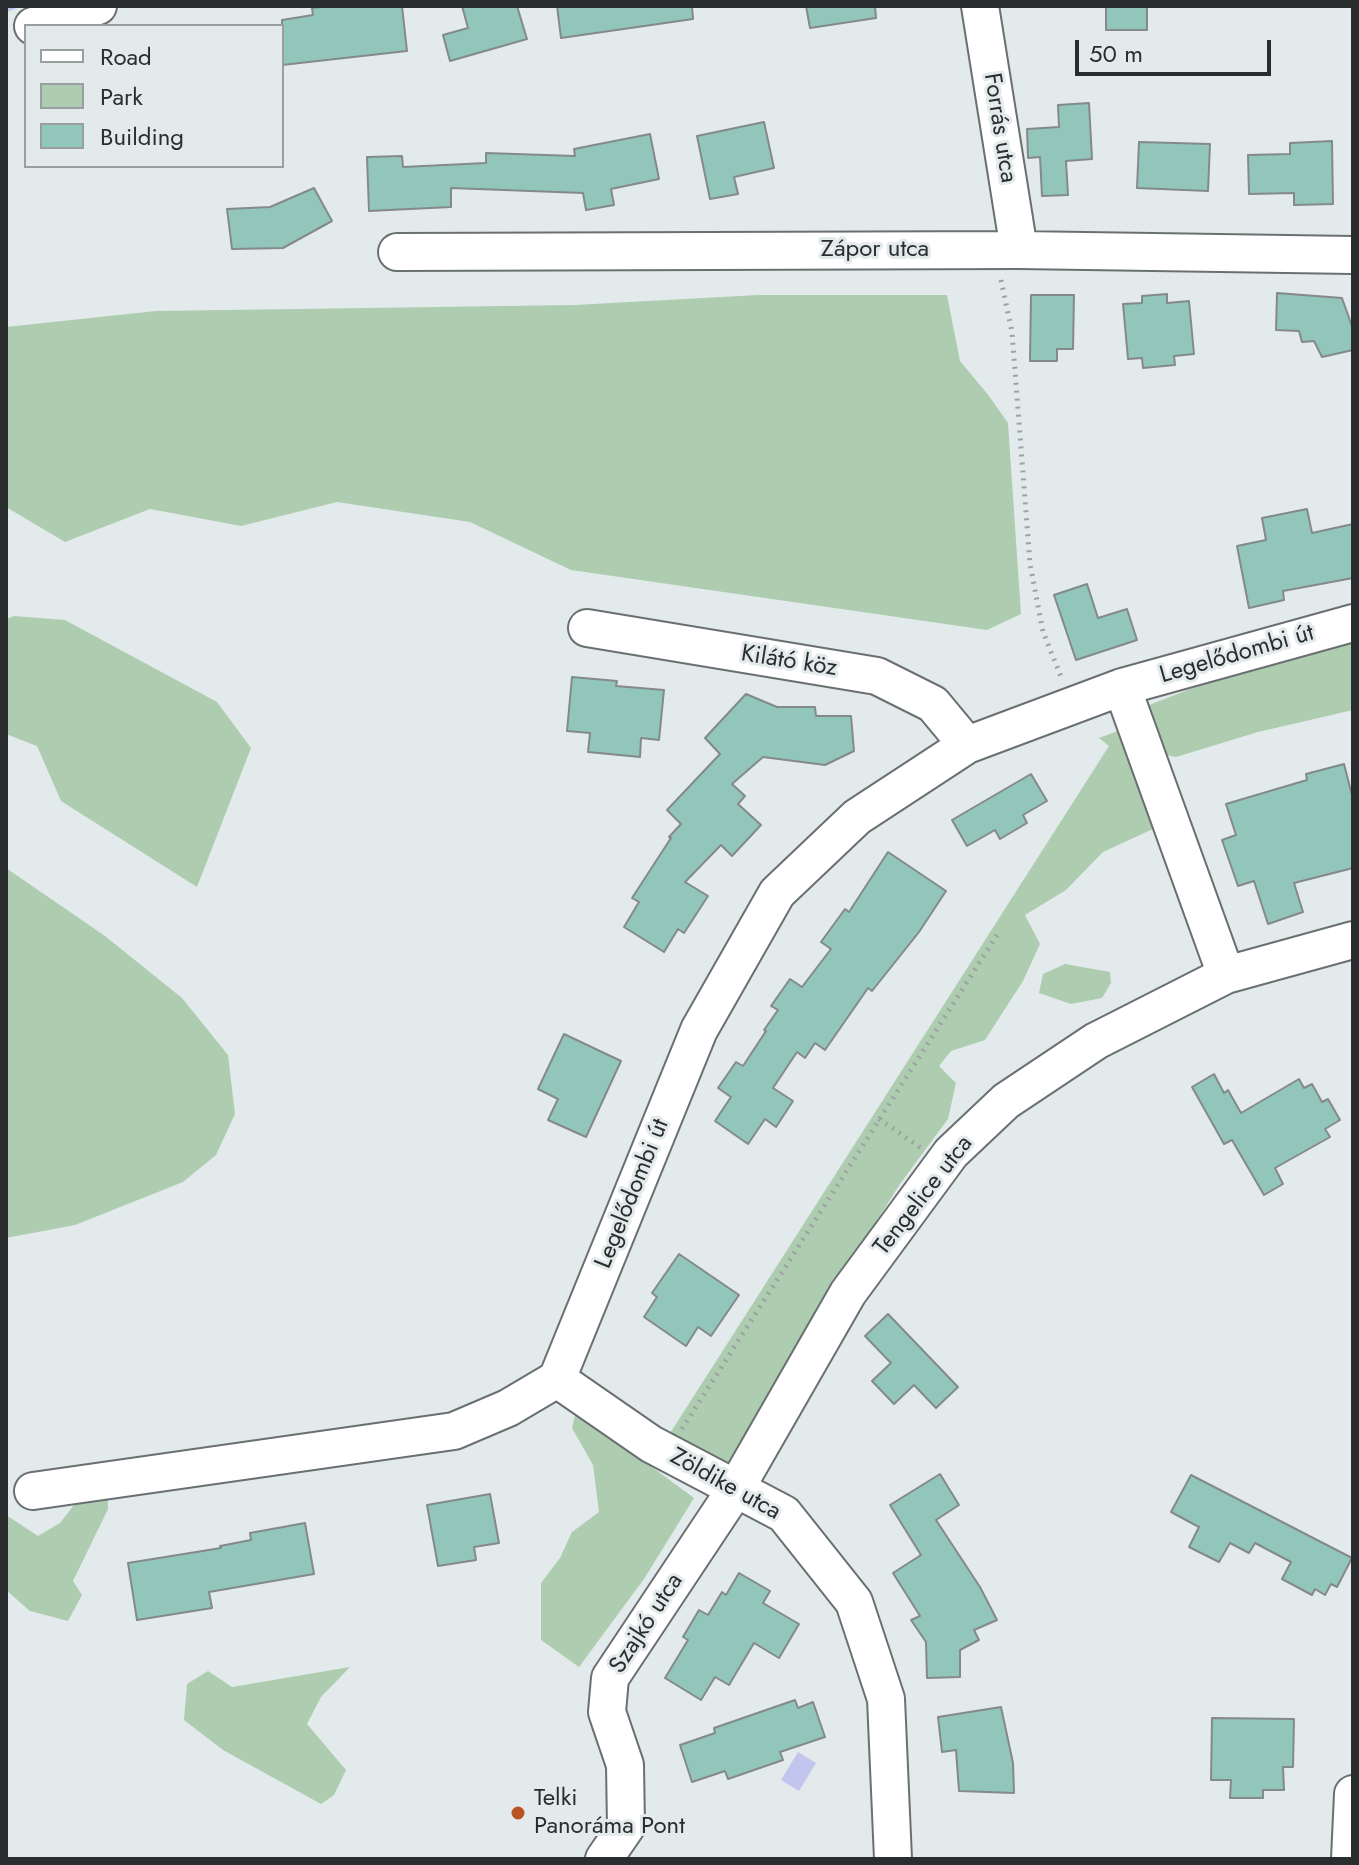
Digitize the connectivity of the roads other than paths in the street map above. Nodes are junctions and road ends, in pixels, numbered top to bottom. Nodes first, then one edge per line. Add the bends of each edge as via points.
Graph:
1 (98, 6) edge
2 (980, 6) edge
3 (40, 24) edge
4 (1019, 250) junction
5 (397, 252) dead end
6 (1353, 255) edge
7 (1353, 623) edge
8 (587, 628) dead end
9 (1122, 687) junction
10 (967, 745) junction
11 (1353, 940) edge
12 (1226, 975) junction
13 (557, 1379) junction
14 (735, 1490) junction
15 (33, 1491) dead end
16 (1353, 1794) edge
17 (604, 1859) edge
18 (893, 1859) edge
19 (1350, 1859) edge

1 - 3 street
2 - 4 street, Forrás utca
4 - 5 street, Zápor utca
4 - 6 street, Zápor utca
7 - 9 street, Legelődombi út
8 - 10 street, Kilátó köz via 877,676 933,704
9 - 10 street, Legelődombi út
9 - 12 street
10 - 13 street, Legelődombi út via 857,817 777,893 699,1030
11 - 12 street
12 - 14 street, Tengelice utca via 1083,1049 1006,1101 951,1153 848,1293
13 - 14 street, Zöldike utca via 667,1453
13 - 15 street via 454,1431
14 - 17 street, Szajkó utca via 610,1678 607,1712 625,1765 626,1827
14 - 18 street, Zöldike utca via 784,1514 854,1602 886,1699
16 - 19 street

